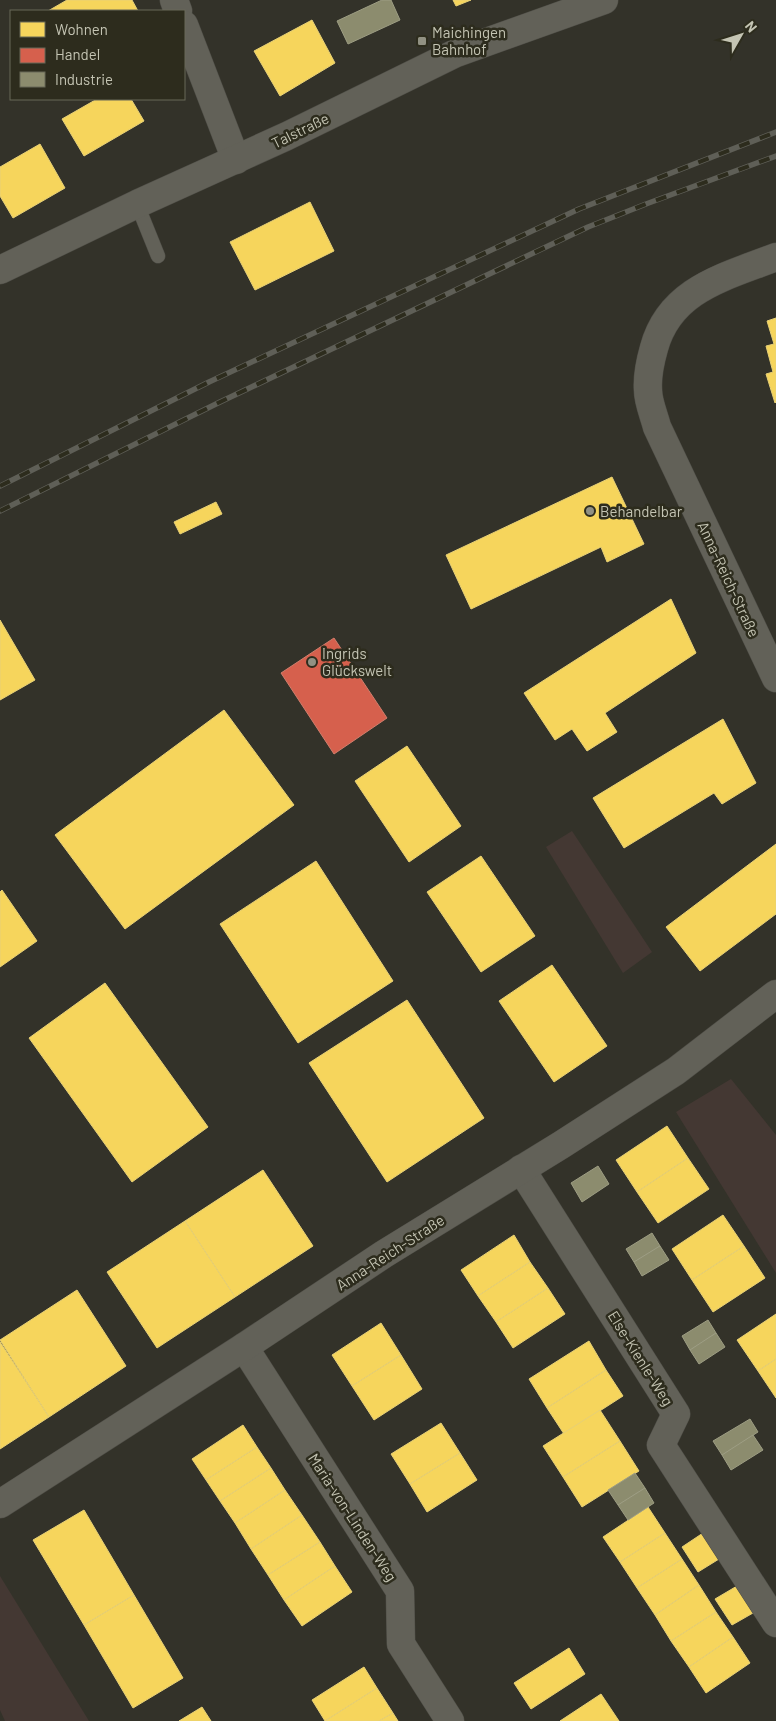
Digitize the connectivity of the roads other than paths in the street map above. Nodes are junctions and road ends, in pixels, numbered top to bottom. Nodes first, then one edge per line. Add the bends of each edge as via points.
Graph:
1 (604, 0) edge
2 (185, 28) edge
3 (236, 160) junction
4 (137, 204) junction
5 (158, 256) dead end
6 (776, 258) edge
7 (0, 270) edge
8 (776, 678) edge
9 (776, 994) edge
10 (521, 1170) junction
11 (244, 1347) junction
12 (0, 1504) edge
13 (776, 1623) edge
14 (450, 1721) edge

1 - 3 street, Talstraße via 456,53
2 - 3 street
3 - 4 street, Talstraße
4 - 5 lane
4 - 7 street, Talstraße
6 - 8 street, Anna-Reich-Straße via 718,279 692,293 673,310 658,334 649,365 648,391 657,427
9 - 10 street, Anna-Reich-Straße via 676,1070
10 - 11 street, Anna-Reich-Straße via 384,1254
10 - 13 street, Else-Kienle-Weg via 676,1414 661,1444
11 - 12 street, Anna-Reich-Straße
11 - 14 street, Maria-von-Linden-Weg via 400,1591 401,1644

